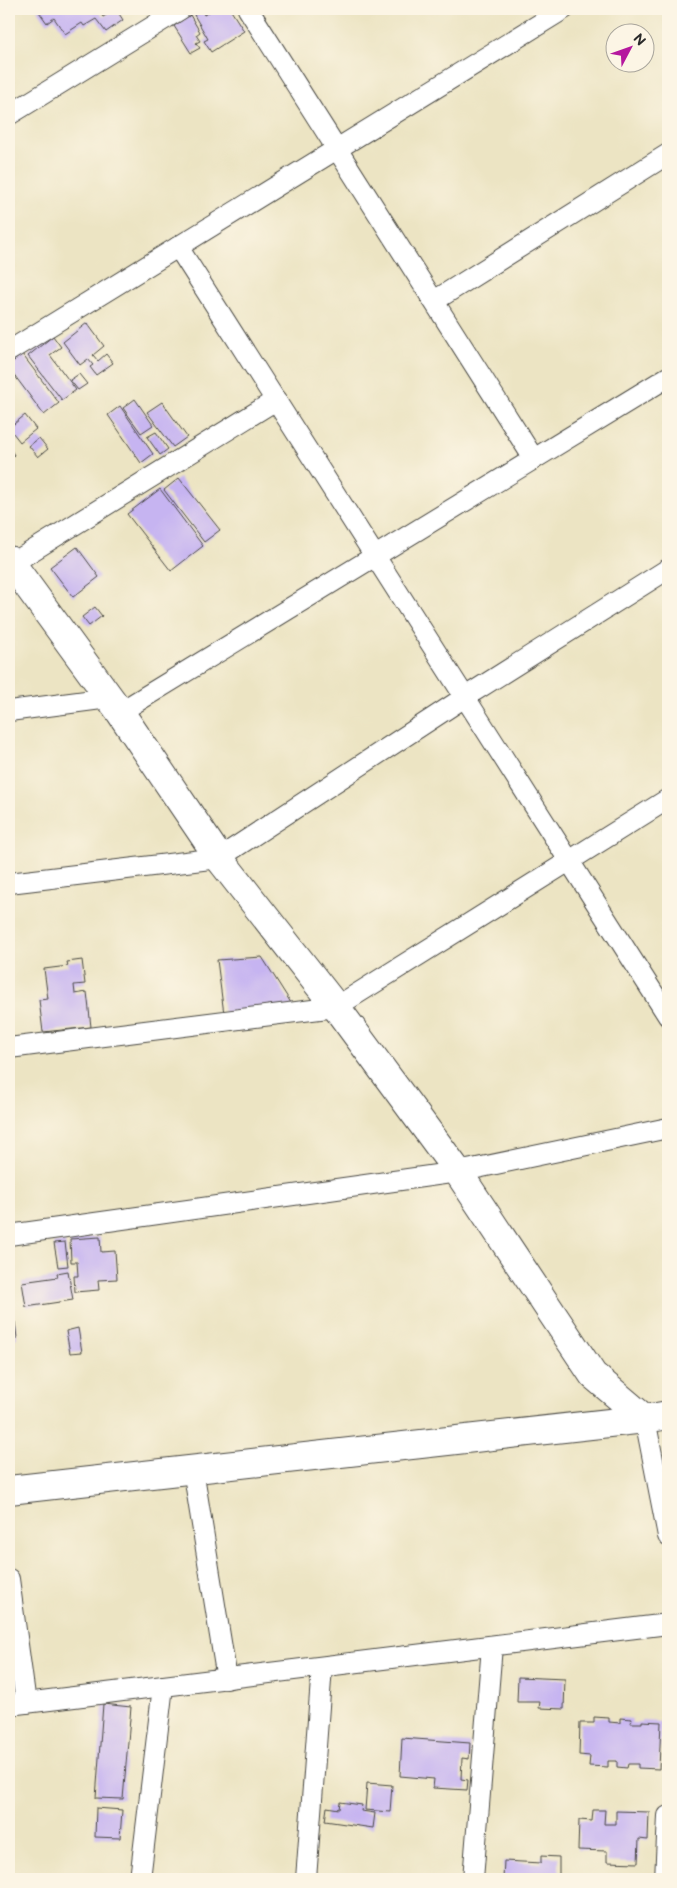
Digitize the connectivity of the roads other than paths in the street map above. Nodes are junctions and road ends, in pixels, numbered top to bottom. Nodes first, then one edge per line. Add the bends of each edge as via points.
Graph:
1 (181, 9) edge
2 (248, 9) edge
3 (564, 9) edge
4 (9, 115) edge
5 (337, 149) junction
6 (668, 154) edge
7 (178, 247) junction
8 (434, 301) junction
9 (9, 351) edge
10 (668, 377) edge
11 (276, 400) junction
12 (534, 459) junction
13 (375, 556) junction
14 (10, 562) edge
15 (668, 569) edge
16 (465, 697) junction
17 (114, 705) junction
18 (9, 712) edge
19 (668, 799) edge
20 (219, 858) junction
21 (570, 861) junction
22 (9, 883) edge
23 (336, 1007) junction
24 (668, 1016) edge
25 (9, 1048) edge
26 (668, 1128) edge
27 (458, 1172) junction
28 (9, 1235) edge
29 (657, 1416) edge
30 (193, 1469) junction
31 (9, 1490) edge
32 (668, 1536) edge
33 (9, 1580) edge
34 (668, 1624) edge
35 (492, 1646) junction
36 (322, 1667) junction
37 (226, 1678) junction
38 (163, 1686) junction
39 (18, 1704) edge
40 (668, 1816) edge
41 (140, 1879) edge
42 (306, 1879) edge
43 (473, 1879) edge
44 (665, 1879) edge

1 - 4 street
2 - 5 street
3 - 5 street
5 - 7 street
5 - 8 street
6 - 8 street
7 - 9 street
7 - 11 street
8 - 12 street
10 - 12 street
11 - 13 street
11 - 14 street
12 - 13 street
13 - 16 street
13 - 17 street
14 - 17 street
15 - 16 street
16 - 20 street
16 - 21 street
17 - 18 street
17 - 20 street
19 - 21 street
20 - 22 street
20 - 23 street
21 - 23 street
21 - 24 street
23 - 25 street
23 - 27 street
26 - 27 street
27 - 28 street
27 - 29 street via 594,1375
29 - 30 street
29 - 32 street
30 - 31 street
30 - 37 street
33 - 39 street
34 - 35 street
35 - 36 street
35 - 43 street
36 - 37 street
36 - 42 street
37 - 38 street
38 - 39 street
38 - 41 street
40 - 44 street

